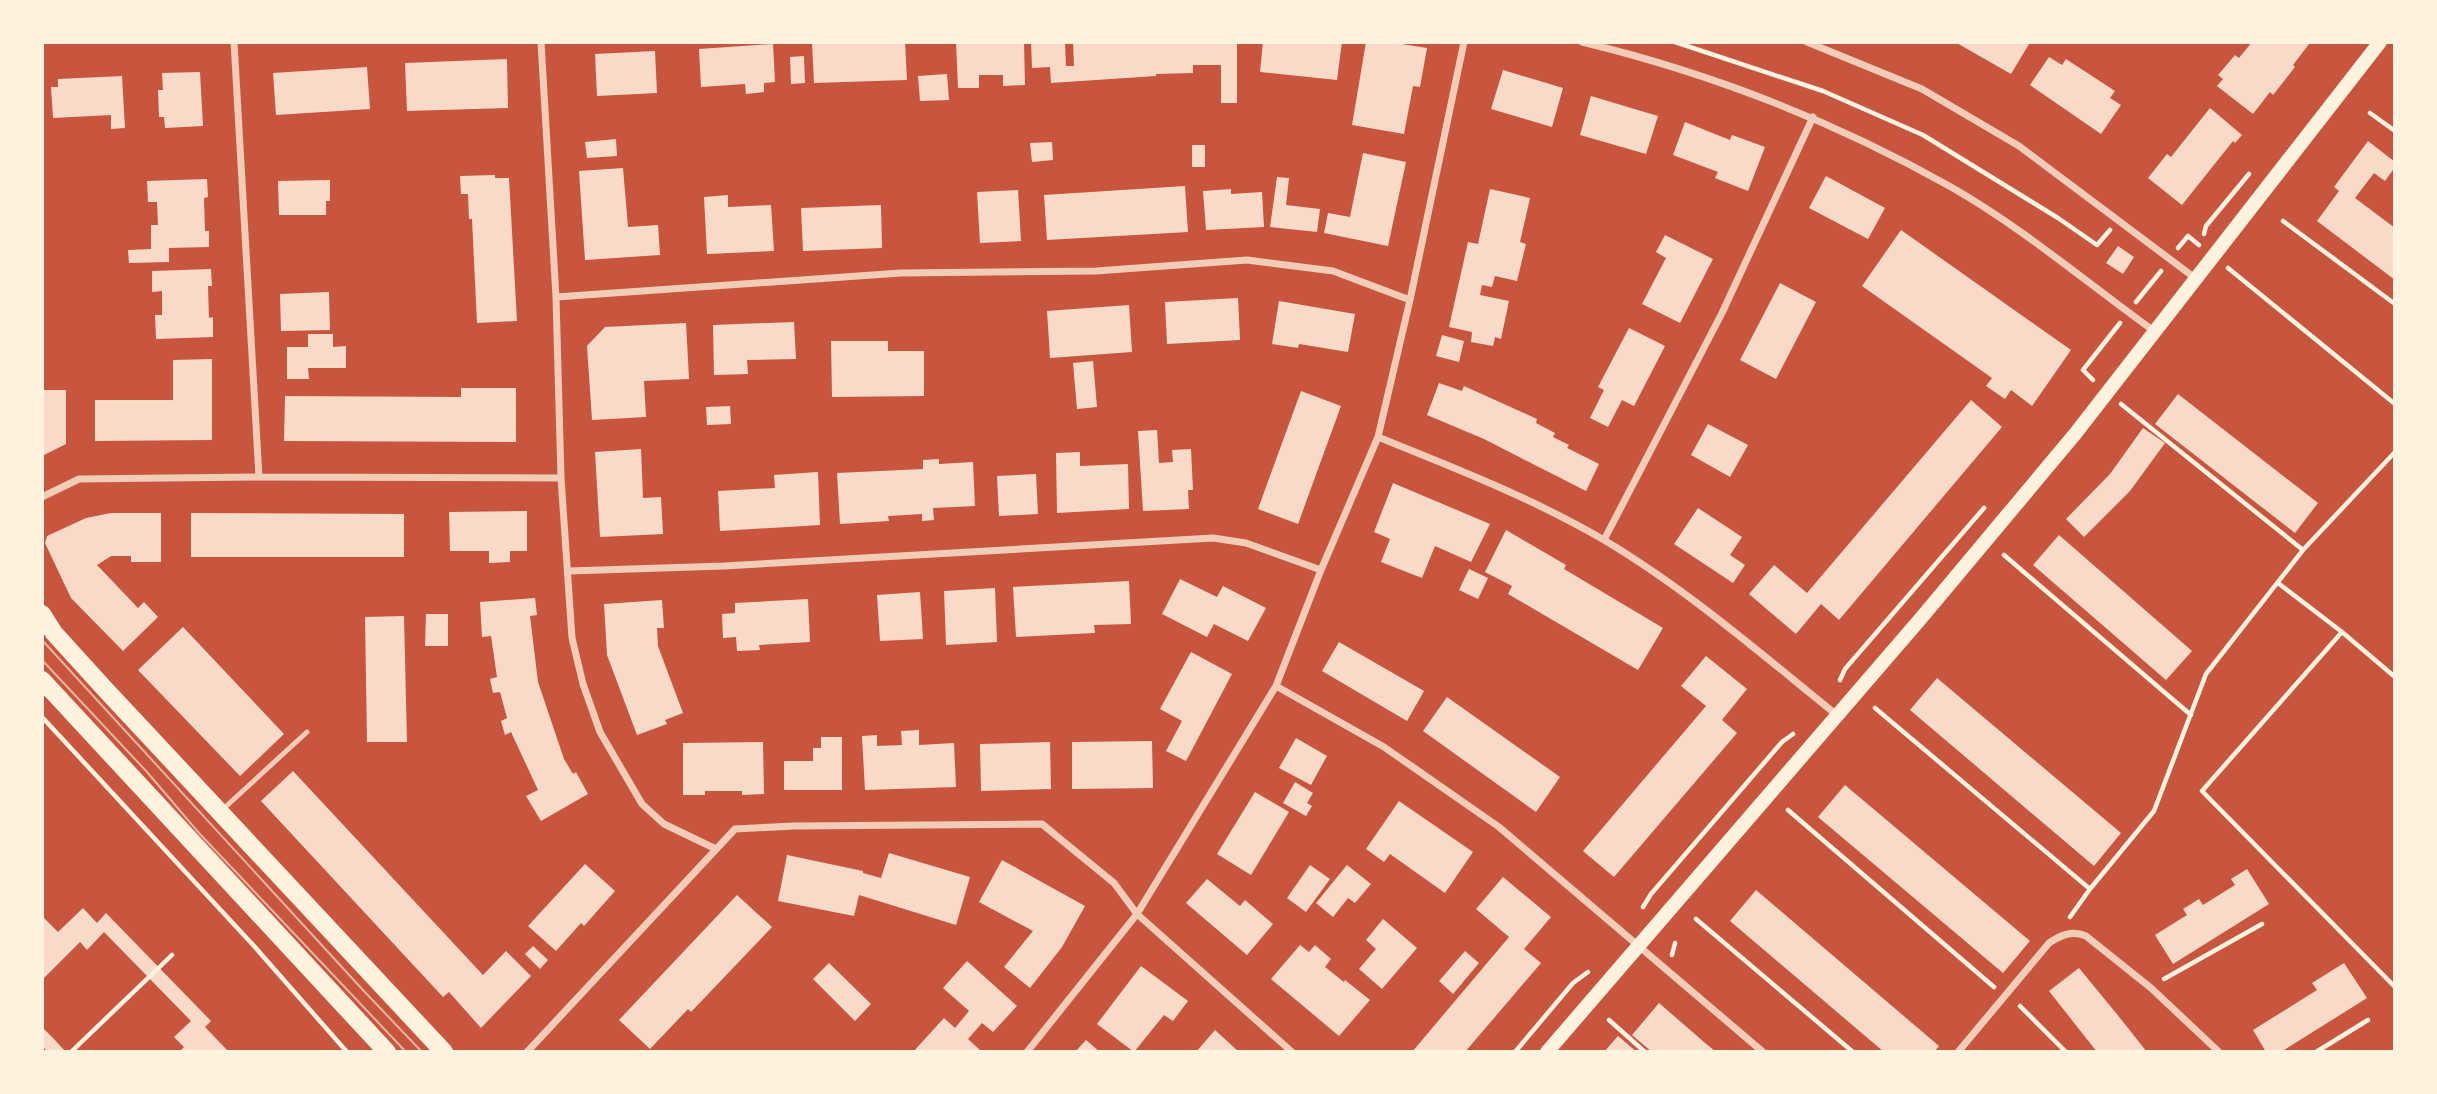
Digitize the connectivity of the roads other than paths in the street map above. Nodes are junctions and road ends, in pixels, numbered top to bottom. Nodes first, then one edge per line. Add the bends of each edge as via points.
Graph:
1 (234, 42) edge
2 (541, 42) edge
3 (1464, 42) edge
4 (1582, 42) edge
5 (1807, 42) edge
6 (2378, 43) edge
7 (1814, 117) junction
8 (2195, 278) junction
9 (556, 297) junction
10 (1410, 300) junction
11 (2154, 331) junction
12 (1378, 437) junction
13 (259, 477) junction
14 (561, 478) junction
15 (42, 497) edge
16 (1604, 540) junction
17 (1321, 570) junction
18 (569, 571) junction
19 (42, 614) edge
20 (42, 680) edge
21 (1276, 686) junction
22 (1837, 715) junction
23 (307, 732) dead end
24 (220, 813) junction
25 (716, 849) junction
26 (1137, 914) junction
27 (1638, 946) junction
28 (387, 1052) edge
29 (444, 1052) edge
30 (527, 1052) edge
31 (1027, 1052) edge
32 (1292, 1052) edge
33 (1547, 1052) edge
34 (1763, 1052) edge
35 (1958, 1052) edge
36 (2219, 1052) edge

1 - 13 street
2 - 9 street
3 - 10 street
4 - 7 street via 1651,59
5 - 8 street via 1923,89 2019,146
6 - 8 main road
7 - 11 street via 1952,187 2060,259
7 - 16 street via 1722,313
8 - 11 main road
9 - 10 street via 901,273 1096,271 1247,260 1333,271
9 - 14 street
10 - 12 street
11 - 22 main road via 2075,434
12 - 16 street via 1498,485
12 - 17 street
13 - 14 street
13 - 15 street via 79,479
14 - 18 street
16 - 22 street via 1708,610
17 - 18 street via 1246,544 1213,538
17 - 21 street
18 - 25 street via 572,638 600,732 642,804 664,824
19 - 24 main road via 54,633
20 - 28 main road
21 - 26 street
21 - 27 street via 1384,747 1499,827
22 - 27 main road
23 - 24 lane
24 - 29 main road
25 - 26 street via 735,829 1042,824 1114,883
25 - 30 street
26 - 31 street
26 - 32 street
27 - 33 main road
27 - 34 street
35 - 36 street via 2049,943 2077,932 2151,988

